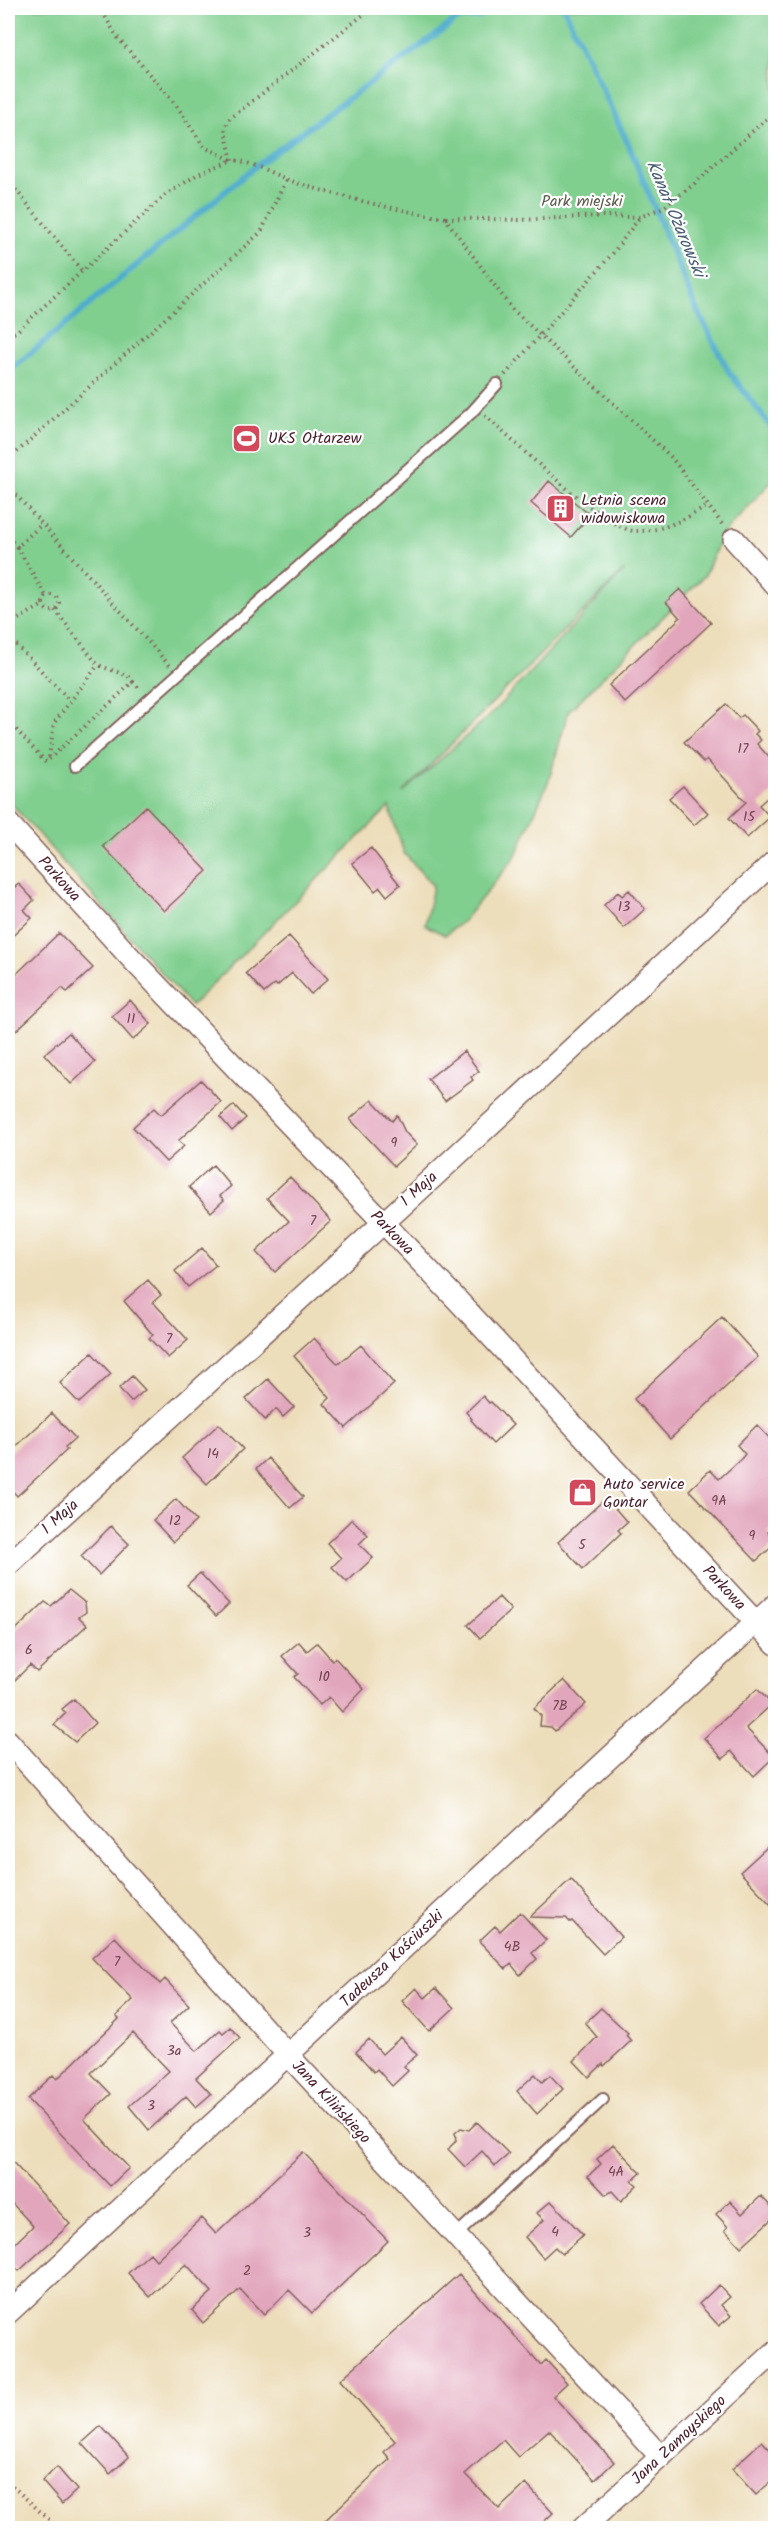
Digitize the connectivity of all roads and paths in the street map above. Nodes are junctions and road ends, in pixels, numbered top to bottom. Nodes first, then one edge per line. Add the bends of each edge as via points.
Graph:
1 (100, 8) edge
2 (372, 8) edge
3 (776, 110) edge
4 (232, 160) junction
5 (286, 180) junction
6 (12, 185) dead end
7 (640, 217) junction
8 (445, 218) junction
9 (82, 271) junction
10 (8, 335) edge
11 (539, 336) junction
12 (497, 384) joint
13 (476, 408) junction
14 (8, 460) edge
15 (8, 486) edge
16 (708, 506) junction
17 (42, 524) junction
18 (8, 537) edge
19 (734, 538) joint
20 (17, 547) junction
21 (776, 586) edge
22 (46, 596) junction
23 (43, 605) junction
24 (55, 610) junction
25 (8, 625) edge
26 (8, 636) edge
27 (98, 665) junction
28 (178, 676) junction
29 (133, 682) junction
30 (150, 700) junction
31 (70, 701) junction
32 (8, 721) edge
33 (49, 759) junction
34 (75, 766) dead end
35 (8, 825) edge
36 (776, 860) edge
37 (382, 1222) junction
38 (8, 1565) edge
39 (776, 1604) edge
40 (756, 1623) junction
41 (776, 1644) edge
42 (8, 1741) edge
43 (288, 2055) junction
44 (603, 2099) dead end
45 (456, 2235) junction
46 (8, 2313) edge
47 (776, 2351) edge
48 (661, 2457) junction
49 (8, 2482) edge
50 (58, 2529) edge
51 (583, 2529) edge

1 - 4 path via 118,38 176,105 204,147
2 - 4 path via 228,120 225,130
3 - 7 path via 664,207
4 - 5 path via 248,162
4 - 9 path via 198,174 164,196
5 - 8 path
5 - 14 path via 261,232
6 - 9 path
7 - 8 path
7 - 11 path
8 - 11 path via 512,309
9 - 10 path via 16,333
11 - 12 path
11 - 16 path via 671,458
12 - 13 lane
13 - 16 path via 595,513 633,531 676,525
13 - 28 lane
15 - 17 path
16 - 19 path
17 - 20 path
17 - 28 path
18 - 20 path
19 - 21 street
20 - 22 path
22 - 23 path
22 - 24 path via 58,598
23 - 24 path via 47,610
23 - 25 path
24 - 27 path
26 - 31 path
27 - 29 path via 128,676
27 - 31 path
28 - 30 lane
29 - 30 path
29 - 33 path
30 - 34 lane
31 - 33 path via 54,723
32 - 33 path via 46,762
35 - 37 street, Parkowa
36 - 37 street, 1 Maja
37 - 38 street, 1 Maja
37 - 40 street, Parkowa
39 - 40 street, Tadeusza Kościuszki
40 - 41 street, Parkowa
40 - 43 street, Tadeusza Kościuszki
42 - 43 street, Jana Kilińskiego
43 - 45 street, Jana Kilińskiego
43 - 46 street, Tadeusza Kościuszki
44 - 45 lane
45 - 48 street, Jana Kilińskiego
47 - 48 street, Jana Zamoyskiego
48 - 51 street, Jana Zamoyskiego
49 - 50 path

